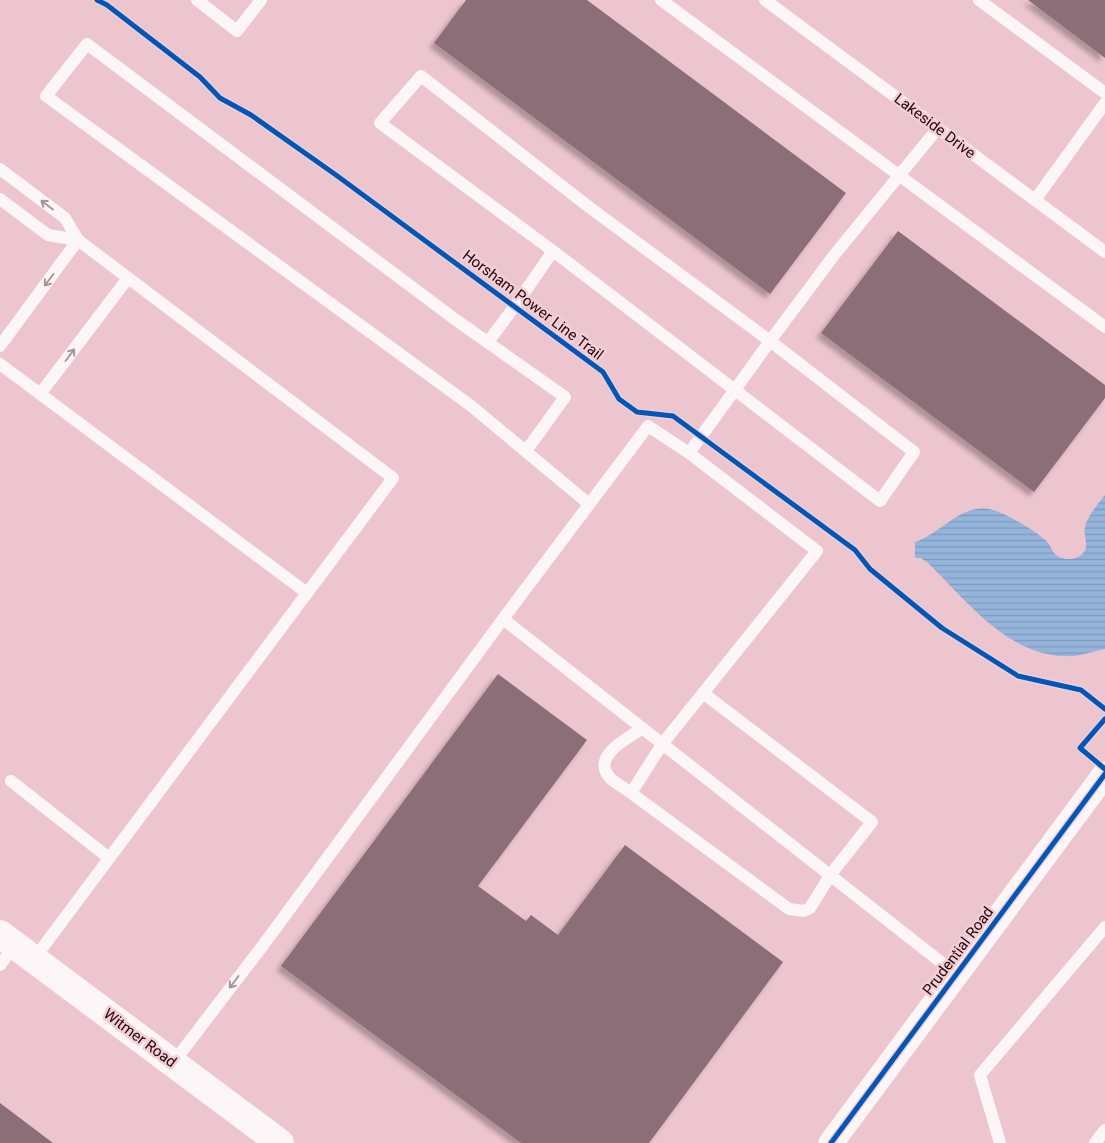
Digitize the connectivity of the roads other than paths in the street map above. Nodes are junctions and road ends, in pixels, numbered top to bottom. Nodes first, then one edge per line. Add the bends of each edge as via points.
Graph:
1 (197, 0) edge
2 (262, 0) edge
3 (661, 0) edge
4 (979, 0) edge
5 (770, 1) edge
6 (1105, 93) edge
7 (1105, 103) edge
8 (938, 128) junction
9 (0, 169) edge
10 (900, 174) junction
11 (0, 199) edge
12 (1035, 200) junction
13 (78, 240) junction
14 (553, 251) junction
15 (1105, 252) edge
16 (128, 278) junction
17 (1105, 327) edge
18 (770, 341) junction
19 (488, 342) junction
20 (0, 346) edge
21 (0, 364) edge
22 (734, 390) junction
23 (40, 394) junction
24 (526, 451) junction
25 (688, 453) junction
26 (589, 504) junction
27 (307, 593) junction
28 (503, 619) junction
29 (703, 693) junction
30 (643, 728) junction
31 (663, 743) junction
32 (1105, 774) edge
33 (10, 781) dead end
34 (631, 793) junction
35 (109, 858) junction
36 (832, 874) junction
37 (1105, 927) edge
38 (12, 951) edge
39 (956, 974) junction
40 (173, 1063) junction
41 (1105, 1130) edge
42 (280, 1143) edge
43 (830, 1143) edge
44 (1000, 1143) edge
45 (1095, 1143) edge

1 - 2 lane via 237,31
3 - 10 lane
4 - 6 lane
5 - 8 lane, Lakeside Drive
7 - 12 lane
8 - 10 lane
8 - 12 lane, Lakeside Drive
13 -> 9 lane via 65,218
10 - 17 lane
10 - 18 lane
11 - 13 lane via 48,235
12 - 15 lane, Lakeside Drive
13 - 16 lane
13 -> 20 lane
14 - 18 lane via 380,123 421,76 589,207
14 - 19 lane
14 - 22 lane
23 -> 16 lane
16 - 27 lane via 393,478
18 - 22 lane
18 - 22 lane via 914,452 880,501
19 - 24 lane via 565,397
19 - 24 lane via 87,44 46,96 470,404
21 - 23 lane
22 - 25 lane
23 - 27 lane
24 - 26 lane
25 - 26 lane via 648,426
25 - 29 lane via 817,551
26 - 28 lane
27 - 35 lane
28 - 30 lane
28 -> 40 lane
29 - 31 lane
29 - 36 lane via 872,822
30 - 31 lane
30 - 34 lane via 609,751 606,759 606,770 611,779
31 - 34 lane
31 - 36 lane
32 - 39 street, Prudential Road
33 - 35 lane
34 - 36 lane via 789,909 804,911 810,908
35 - 38 lane
36 - 39 lane
37 - 44 lane via 980,1075
38 - 40 street, Witmer Road
39 - 43 street, Prudential Road
40 - 42 street, Witmer Road
41 - 45 lane

